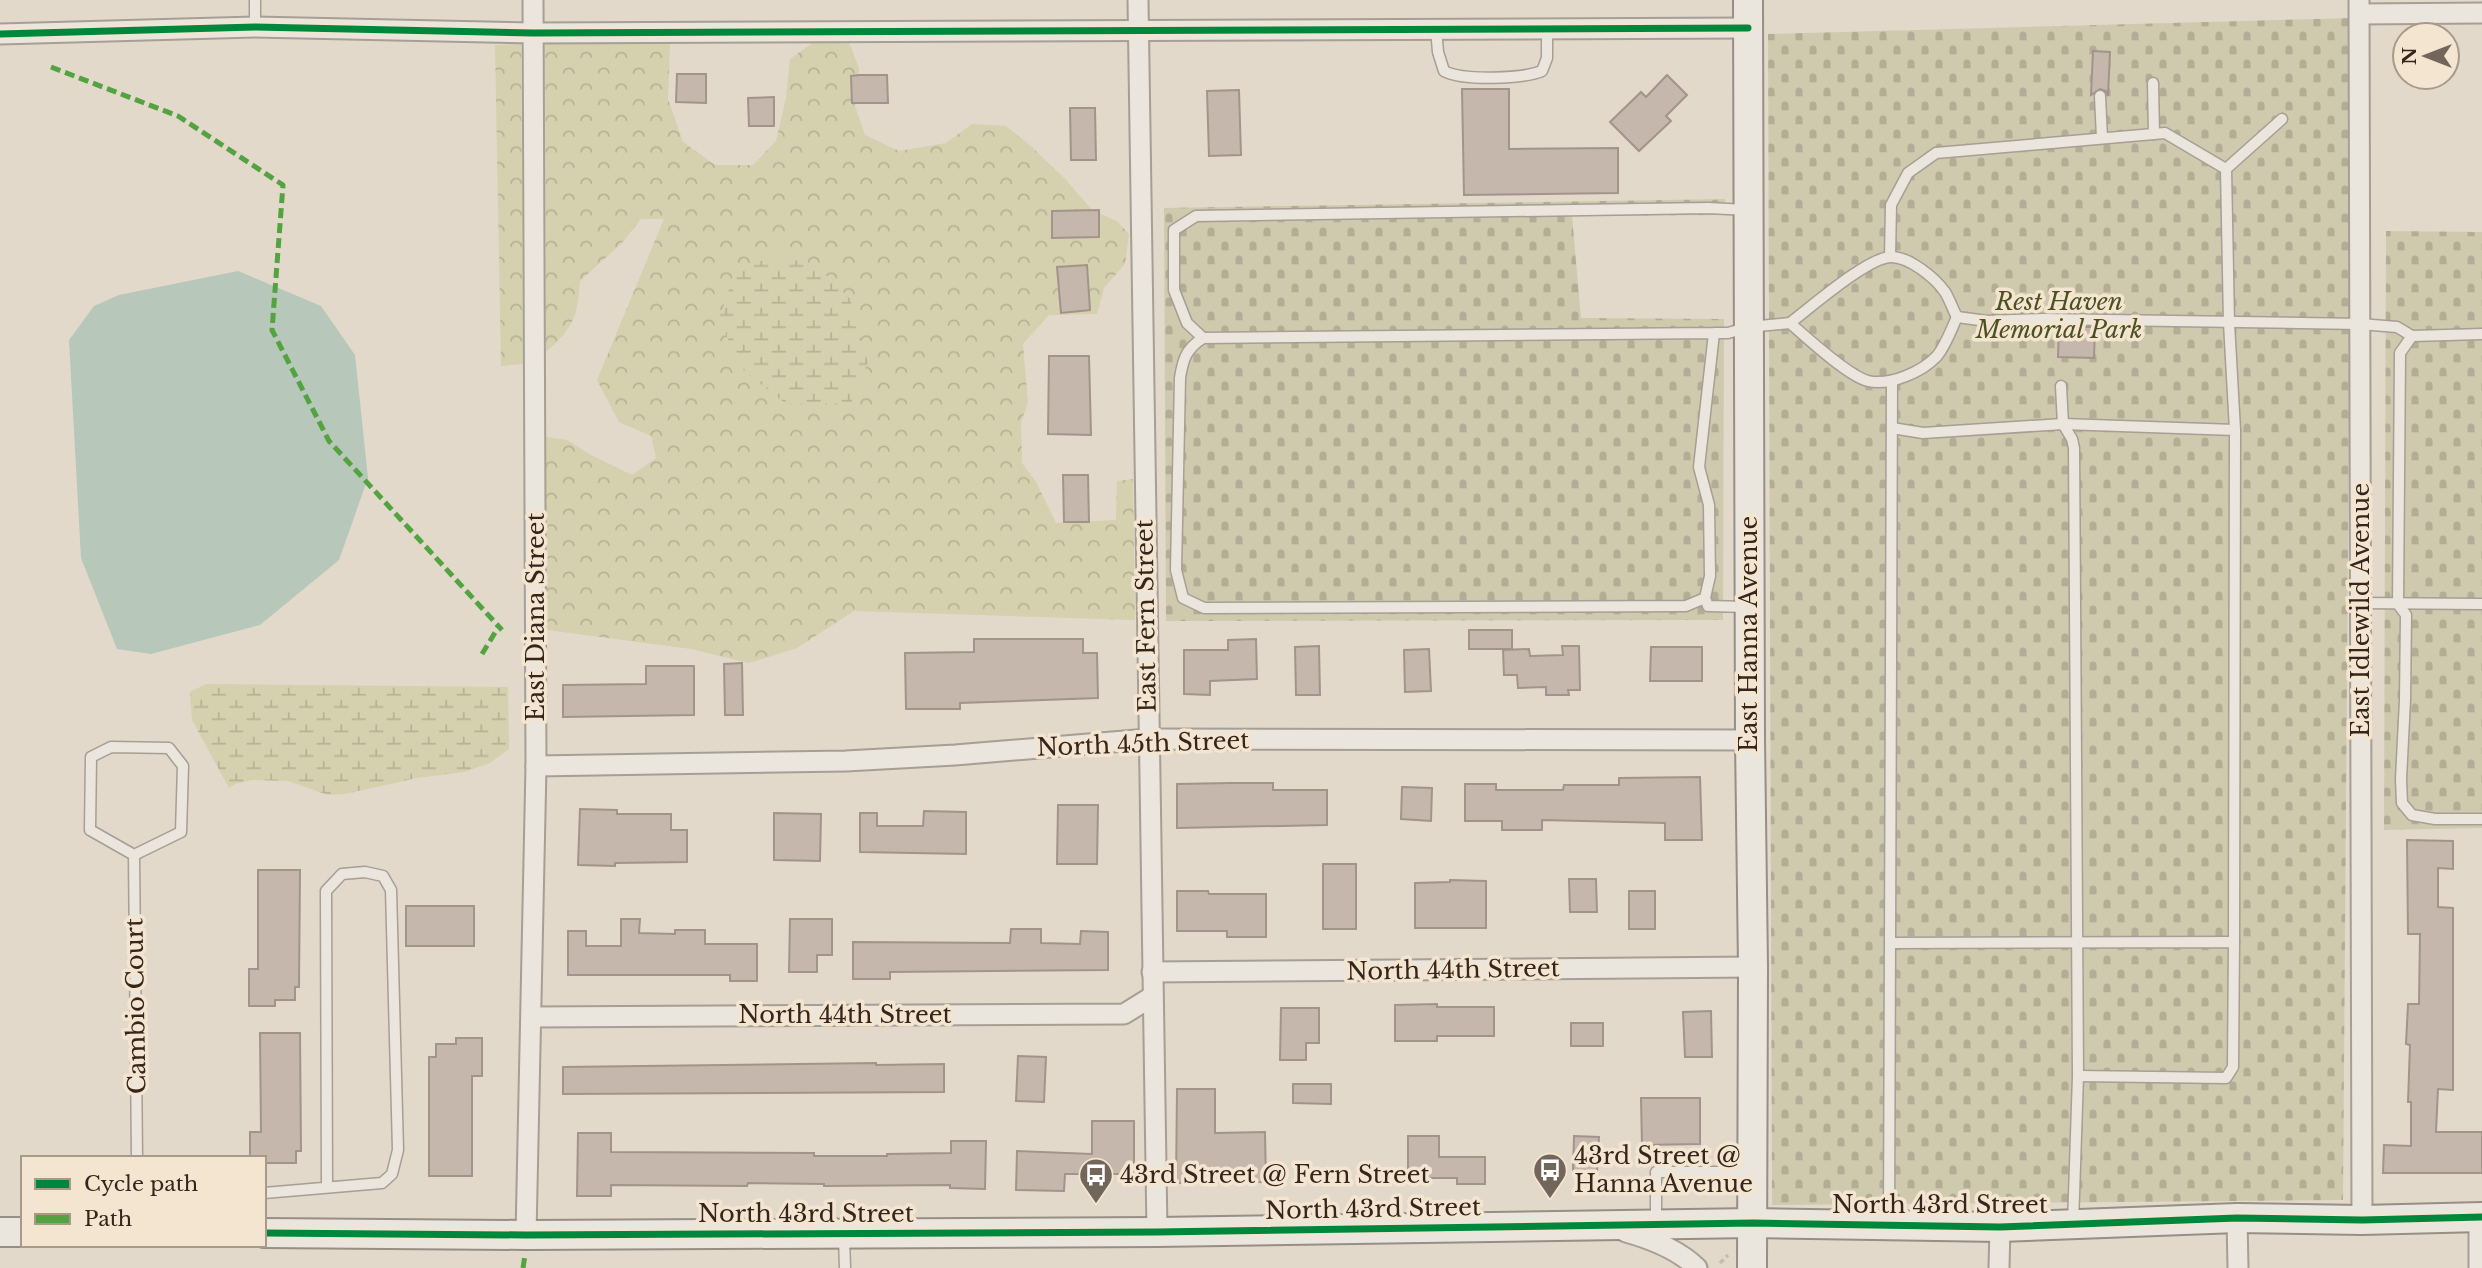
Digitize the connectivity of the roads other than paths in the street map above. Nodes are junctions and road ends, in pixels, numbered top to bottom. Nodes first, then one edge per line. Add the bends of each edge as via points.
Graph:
1 (255, 0) edge
2 (533, 0) edge
3 (1138, 0) edge
4 (1748, 0) edge
5 (2360, 7) edge
6 (2482, 13) edge
7 (256, 27) junction
8 (1748, 28) junction
9 (1436, 29) junction
10 (1547, 29) junction
11 (1138, 30) junction
12 (533, 33) junction
13 (0, 34) edge
14 (2153, 83) dead end
15 (2100, 96) dead end
16 (2282, 118) dead end
17 (2154, 134) junction
18 (2102, 138) junction
19 (2226, 169) junction
20 (1748, 209) junction
21 (1890, 257) junction
22 (1957, 317) junction
23 (1790, 323) junction
24 (2229, 323) junction
25 (2360, 324) junction
26 (1749, 327) junction
27 (1713, 333) junction
28 (2482, 334) edge
29 (2412, 335) junction
30 (1203, 338) junction
31 (1892, 381) junction
32 (2061, 386) dead end
33 (2063, 424) junction
34 (1892, 428) junction
35 (2235, 429) junction
36 (1705, 598) junction
37 (2361, 603) junction
38 (2398, 604) junction
39 (2482, 604) edge
40 (1749, 607) junction
41 (1148, 739) junction
42 (1750, 740) junction
43 (536, 766) junction
44 (2482, 820) edge
45 (134, 855) junction
46 (2234, 942) junction
47 (1889, 943) junction
48 (2077, 943) junction
49 (1753, 967) junction
50 (1152, 972) junction
51 (1153, 996) junction
52 (532, 1017) junction
53 (2078, 1076) junction
54 (137, 1156) edge
55 (1753, 1172) junction
56 (327, 1187) junction
57 (266, 1193) edge
58 (2481, 1217) edge
59 (2237, 1218) junction
60 (2362, 1220) junction
61 (1753, 1223) junction
62 (2073, 1224) junction
63 (1601, 1225) junction
64 (1656, 1225) junction
65 (1889, 1225) junction
66 (2000, 1227) junction
67 (0, 1232) edge
68 (21, 1232) edge
69 (1157, 1232) junction
70 (266, 1233) edge
71 (844, 1233) junction
72 (526, 1235) junction
73 (845, 1268) edge
74 (1697, 1268) edge
75 (1752, 1268) edge
76 (1999, 1268) edge
77 (2238, 1268) edge
78 (2479, 1268) edge

1 - 7 lane
2 - 12 street, East Diana Street
3 - 11 street, East Fern Street
4 - 8 street, East Hanna Avenue
5 - 6 street
5 - 25 street, East Idlewild Avenue
7 - 12 street
7 - 13 street
8 - 10 street
8 - 20 street, East Hanna Avenue
9 - 10 street
9 - 10 lane via 1444,71 1458,76 1542,71
9 - 11 street
11 - 12 street
11 - 41 street, East Fern Street
12 - 43 street, East Diana Street
14 - 17 lane
15 - 18 lane
16 - 19 lane
17 - 18 lane
17 - 19 lane via 2165,133
18 - 21 lane via 1936,153 1908,173 1891,205
19 - 24 lane
20 - 26 street, East Hanna Avenue
20 - 30 lane via 1196,216 1174,230 1174,290 1187,323
21 - 22 lane via 1909,262 1928,276 1945,292
21 - 23 lane via 1865,267
22 - 24 lane
22 - 31 lane via 1936,357
23 - 26 lane
23 - 31 lane via 1867,381
24 - 25 lane
24 - 35 lane
25 - 29 lane via 2397,327
25 - 37 street, East Idlewild Avenue
26 - 27 lane
26 - 40 street, East Hanna Avenue
27 - 30 lane
27 - 36 lane via 1699,467 1709,505 1710,576
28 - 29 lane
29 - 38 lane via 2400,353
30 - 36 lane via 1184,356 1180,378 1176,570 1183,598 1205,608 1686,606
31 - 34 lane
32 - 33 lane
33 - 34 lane via 1923,433
33 - 35 lane
33 - 48 lane via 2074,448
34 - 47 lane
35 - 46 lane
36 - 40 lane via 1708,606
37 - 38 lane
37 - 60 street, East Idlewild Avenue
38 - 39 lane
38 - 44 lane via 2406,615 2402,803 2412,815
40 - 42 street, East Hanna Avenue
41 - 42 street, North 45th Street
41 - 43 street, North 45th Street via 846,761
41 - 50 street, East Fern Street
42 - 49 street, East Hanna Avenue
43 - 52 street, East Diana Street
45 - 45 lane via 90,830 91,757 111,747 169,748 183,766 181,832
45 - 54 lane, Cambio Court
46 - 48 lane
46 - 53 lane via 2233,1067 2226,1078
47 - 48 lane
47 - 65 lane
48 - 53 lane
49 - 50 street, North 44th Street
49 - 55 street, East Hanna Avenue
50 - 51 street, East Fern Street
51 - 52 street, North 44th Street via 1124,1014
51 - 69 street, East Fern Street
52 - 72 street, East Diana Street
53 - 62 lane
55 - 61 street, East Hanna Avenue
55 - 64 lane via 1656,1172
56 - 56 lane via 382,1183 392,1174 398,1150 391,890 383,876 365,872 342,874 326,891
56 - 57 lane
58 - 60 street, North 43rd Street
58 - 78 street
59 - 60 street, North 43rd Street
59 - 62 street, North 43rd Street
59 - 77 street
61 - 64 street, North 43rd Street
61 - 65 street, North 43rd Street
61 - 75 street, East Hanna Avenue
62 - 66 street, North 43rd Street
63 - 64 street, North 43rd Street
63 - 69 street, North 43rd Street
63 - 74 street via 1649,1238 1688,1258
65 - 66 street, North 43rd Street
66 - 76 street
67 - 68 street
69 - 71 street, North 43rd Street
70 - 72 street, North 43rd Street
71 - 72 street, North 43rd Street
71 - 73 lane

